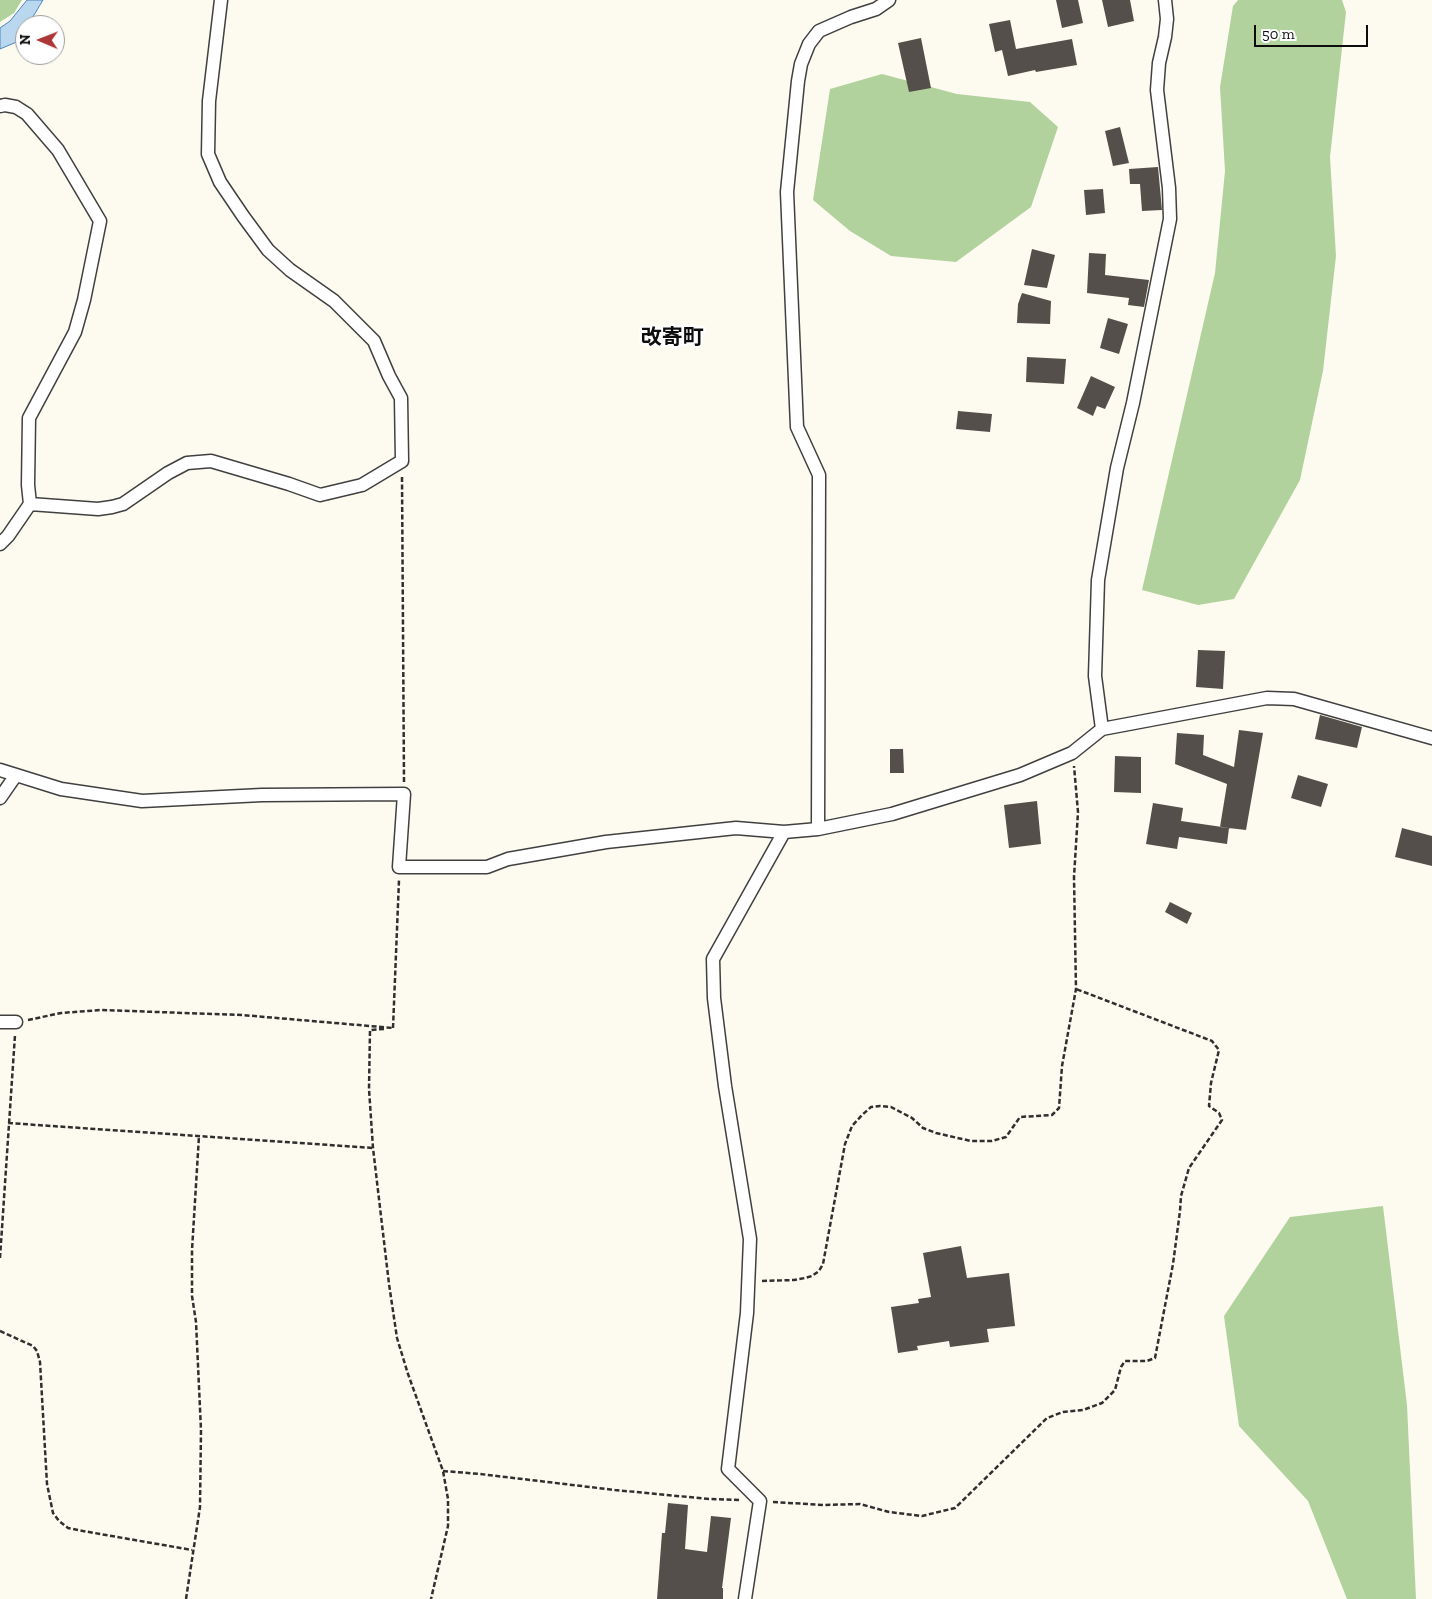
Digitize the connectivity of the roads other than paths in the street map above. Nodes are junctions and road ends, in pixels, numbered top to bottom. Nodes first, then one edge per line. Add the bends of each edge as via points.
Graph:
1 (221, 0) edge
2 (889, 0) edge
3 (1165, 0) edge
4 (0, 106) edge
5 (30, 504) junction
6 (0, 544) edge
7 (1102, 729) junction
8 (1432, 738) edge
9 (0, 770) edge
10 (16, 776) junction
11 (0, 798) edge
12 (818, 829) junction
13 (784, 832) junction
14 (0, 1022) edge
15 (16, 1022) road end
16 (745, 1599) edge

1 - 5 street via 208,101 208,154 220,182 268,250 334,301 374,341 401,398 402,461 362,485 320,495 211,461 186,464 112,508
2 - 12 street via 876,9 819,31 809,44 798,81 787,192 797,427 819,475
3 - 7 street via 1166,28 1157,90 1170,220 1117,468 1098,580 1094,676
4 - 5 street via 16,107 27,114 58,150 100,221 75,332 29,418
5 - 6 street
7 - 8 street via 1279,698 1294,699
7 - 12 street via 1072,753 1020,775 892,814
9 - 10 street
10 - 11 street
10 - 13 street via 61,789 142,800 404,794 399,867 486,867 606,842 736,828
12 - 13 street
13 - 16 street via 713,959 714,998 725,1086 750,1239 747,1313 728,1469 760,1501
14 - 15 street

